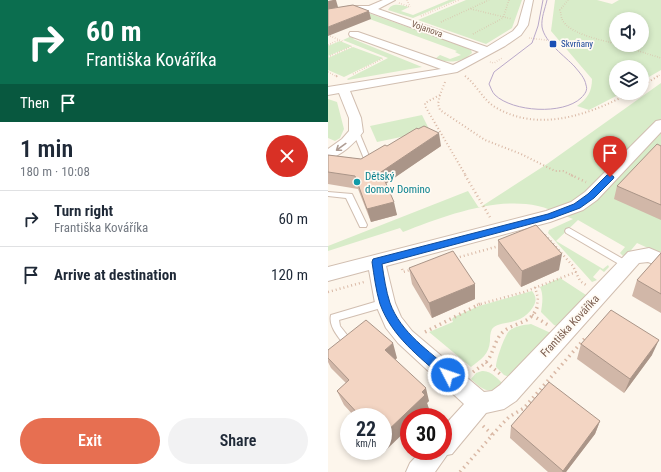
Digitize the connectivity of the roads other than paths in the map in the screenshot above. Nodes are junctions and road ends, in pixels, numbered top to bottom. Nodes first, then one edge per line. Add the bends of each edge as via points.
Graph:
1 (529, 0) edge
2 (394, 1) edge
3 (370, 9) junction
4 (328, 14) edge
5 (354, 34) dead end
6 (487, 51) junction
7 (453, 70) junction
8 (343, 84) junction
9 (328, 91) edge
10 (661, 124) edge
11 (356, 132) junction
12 (381, 154) edge
13 (328, 155) edge
14 (328, 194) edge
15 (363, 225) dead end
16 (569, 231) dead end
17 (661, 260) edge
18 (376, 262) junction
19 (627, 265) junction
20 (328, 274) edge
21 (385, 303) junction
22 (351, 345) edge
23 (480, 404) junction
24 (452, 435) edge
25 (430, 460) edge
26 (419, 472) edge

1 - 6 street via 523,25 517,33
2 - 3 street
3 - 4 street, Vojanova via 351,9
3 - 6 street, Vojanova
5 - 7 street
6 - 7 street
7 - 8 street
8 - 9 street
8 - 11 street via 355,118
10 - 18 street via 599,189 577,206 500,237
11 - 12 lane via 367,160
11 -> 13 street via 347,142
14 - 15 lane via 349,196
16 - 19 lane
17 - 19 street, Františka Kováříka via 649,256 634,257
18 - 20 street
18 - 21 street
19 - 23 street, Františka Kováříka via 508,393 496,401
21 - 22 lane via 334,318 336,328
21 - 23 street via 393,322 405,336
23 - 24 street
25 - 26 street

